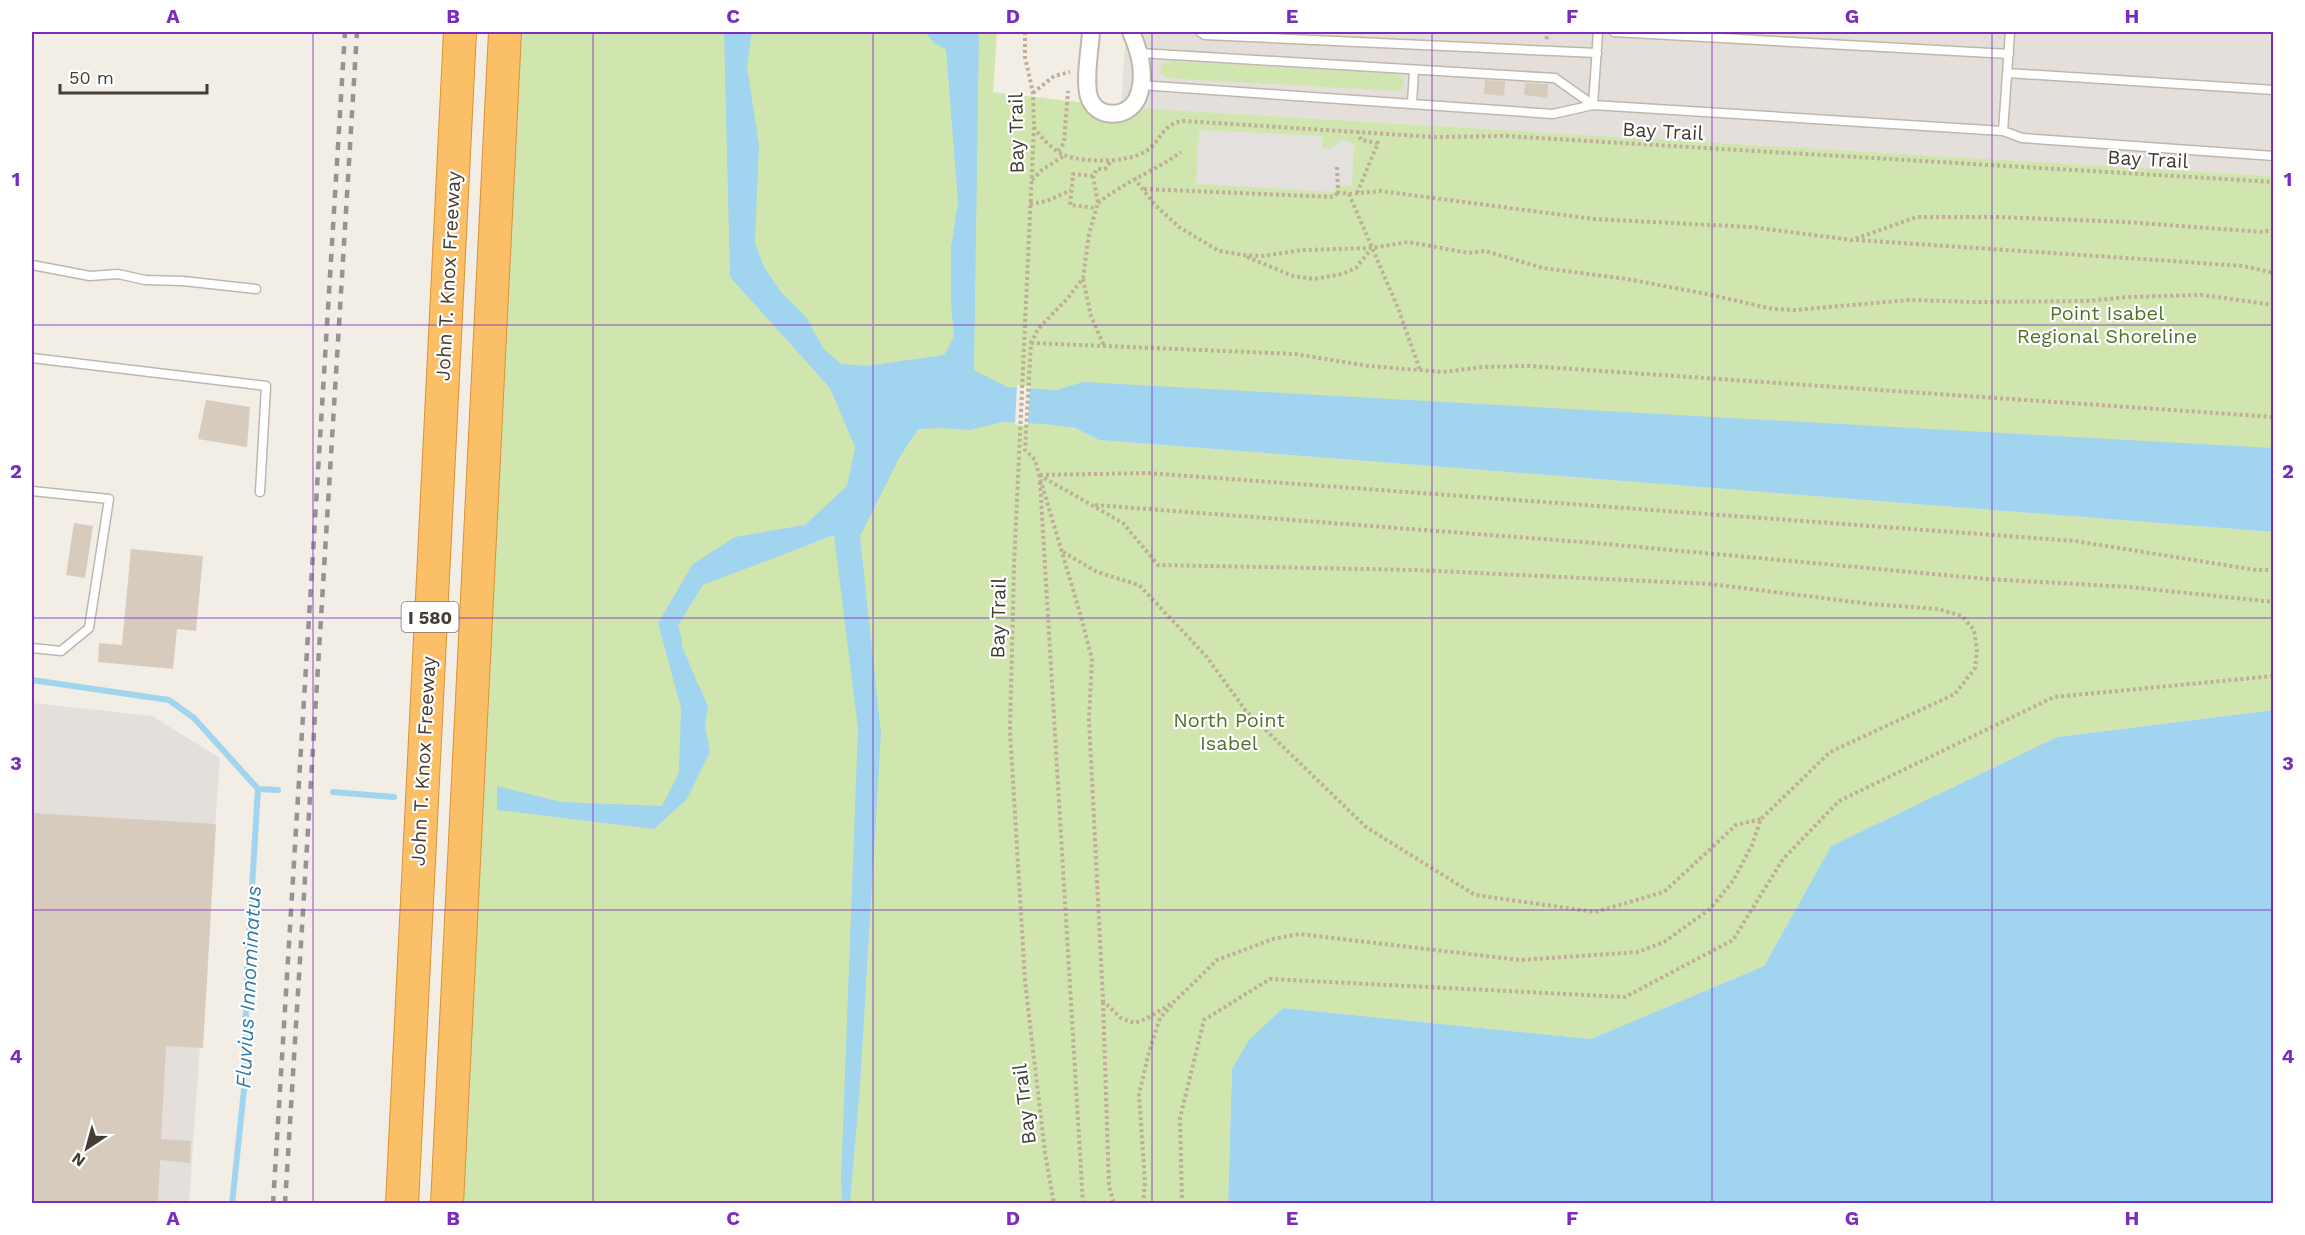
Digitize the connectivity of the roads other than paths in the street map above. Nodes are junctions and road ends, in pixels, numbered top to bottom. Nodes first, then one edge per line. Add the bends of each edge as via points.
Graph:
1 (460, 32) edge
2 (505, 32) edge
3 (1091, 32) edge
4 (1131, 32) edge
5 (1200, 32) edge
6 (1598, 32) edge
7 (1614, 32) edge
8 (2010, 32) edge
9 (1140, 53) junction
10 (1597, 53) junction
11 (2009, 54) junction
12 (1414, 70) junction
13 (2007, 73) junction
14 (1140, 85) junction
15 (2274, 90) edge
16 (1412, 104) junction
17 (1593, 105) junction
18 (2003, 131) junction
19 (2274, 156) edge
20 (32, 265) edge
21 (256, 289) dead end
22 (32, 358) edge
23 (32, 491) edge
24 (260, 492) dead end
25 (32, 648) edge
26 (402, 1203) edge
27 (447, 1203) edge

1 - 26 highway, John T. Knox Freeway / I 580
2 - 27 highway, I 580
3 - 14 street via 1088,91 1098,109 1117,114 1131,108
4 - 9 street
5 - 10 lane
6 - 10 lane
7 - 11 lane
8 - 11 lane
9 - 12 lane
9 - 14 street
10 - 17 lane
11 - 13 lane
12 - 16 lane
12 - 17 lane via 1556,78
13 - 15 lane
13 - 18 lane
14 - 16 lane
16 - 17 lane via 1553,114
17 - 18 lane
18 - 19 lane via 2022,138
20 - 21 lane via 90,276 118,274 145,280
22 - 24 lane via 266,386
23 - 25 lane via 109,500 89,628 61,651

